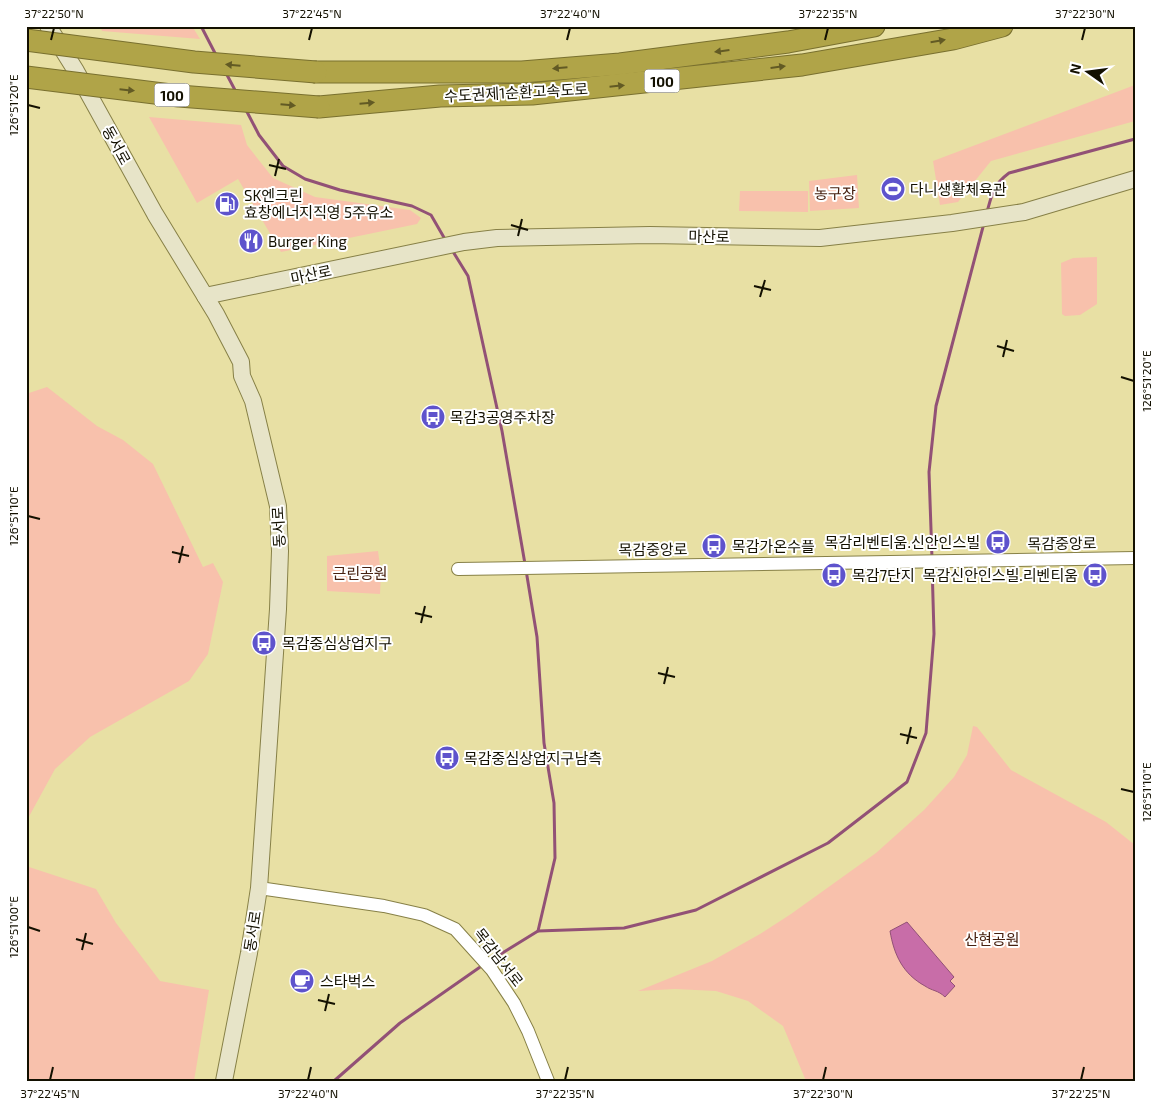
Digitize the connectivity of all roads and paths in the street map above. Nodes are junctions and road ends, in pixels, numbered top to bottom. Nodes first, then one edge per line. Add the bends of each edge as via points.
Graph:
1 (48, 26) edge
2 (60, 26) edge
3 (874, 26) edge
4 (1002, 26) edge
5 (26, 40) edge
6 (76, 71) junction
7 (26, 77) edge
8 (1135, 178) edge
9 (206, 296) junction
10 (1135, 558) edge
11 (458, 568) dead end
12 (259, 888) junction
13 (224, 1081) edge
14 (548, 1081) edge

1 - 6 main road, 동서로
2 - 6 main road
3 -> 5 highway, 수도권제1순환고속도로 / 100, bridge via 788,42 620,64 522,72 316,72 194,62
7 -> 4 highway, 수도권제1순환고속도로 / 100, bridge via 121,90 319,107 440,96 532,94 802,65 953,39
6 - 9 main road, 동서로 via 155,214
8 - 9 main road, 마산로 via 1024,212 954,223 820,238 650,235 497,238 464,242
9 - 12 main road, 동서로 via 241,362 242,376 253,401 278,506 278,609
10 - 11 street, 목감중앙로
12 - 13 main road, 동서로
12 - 14 street, 목감남서로 via 424,915 455,929 492,970 514,1003

